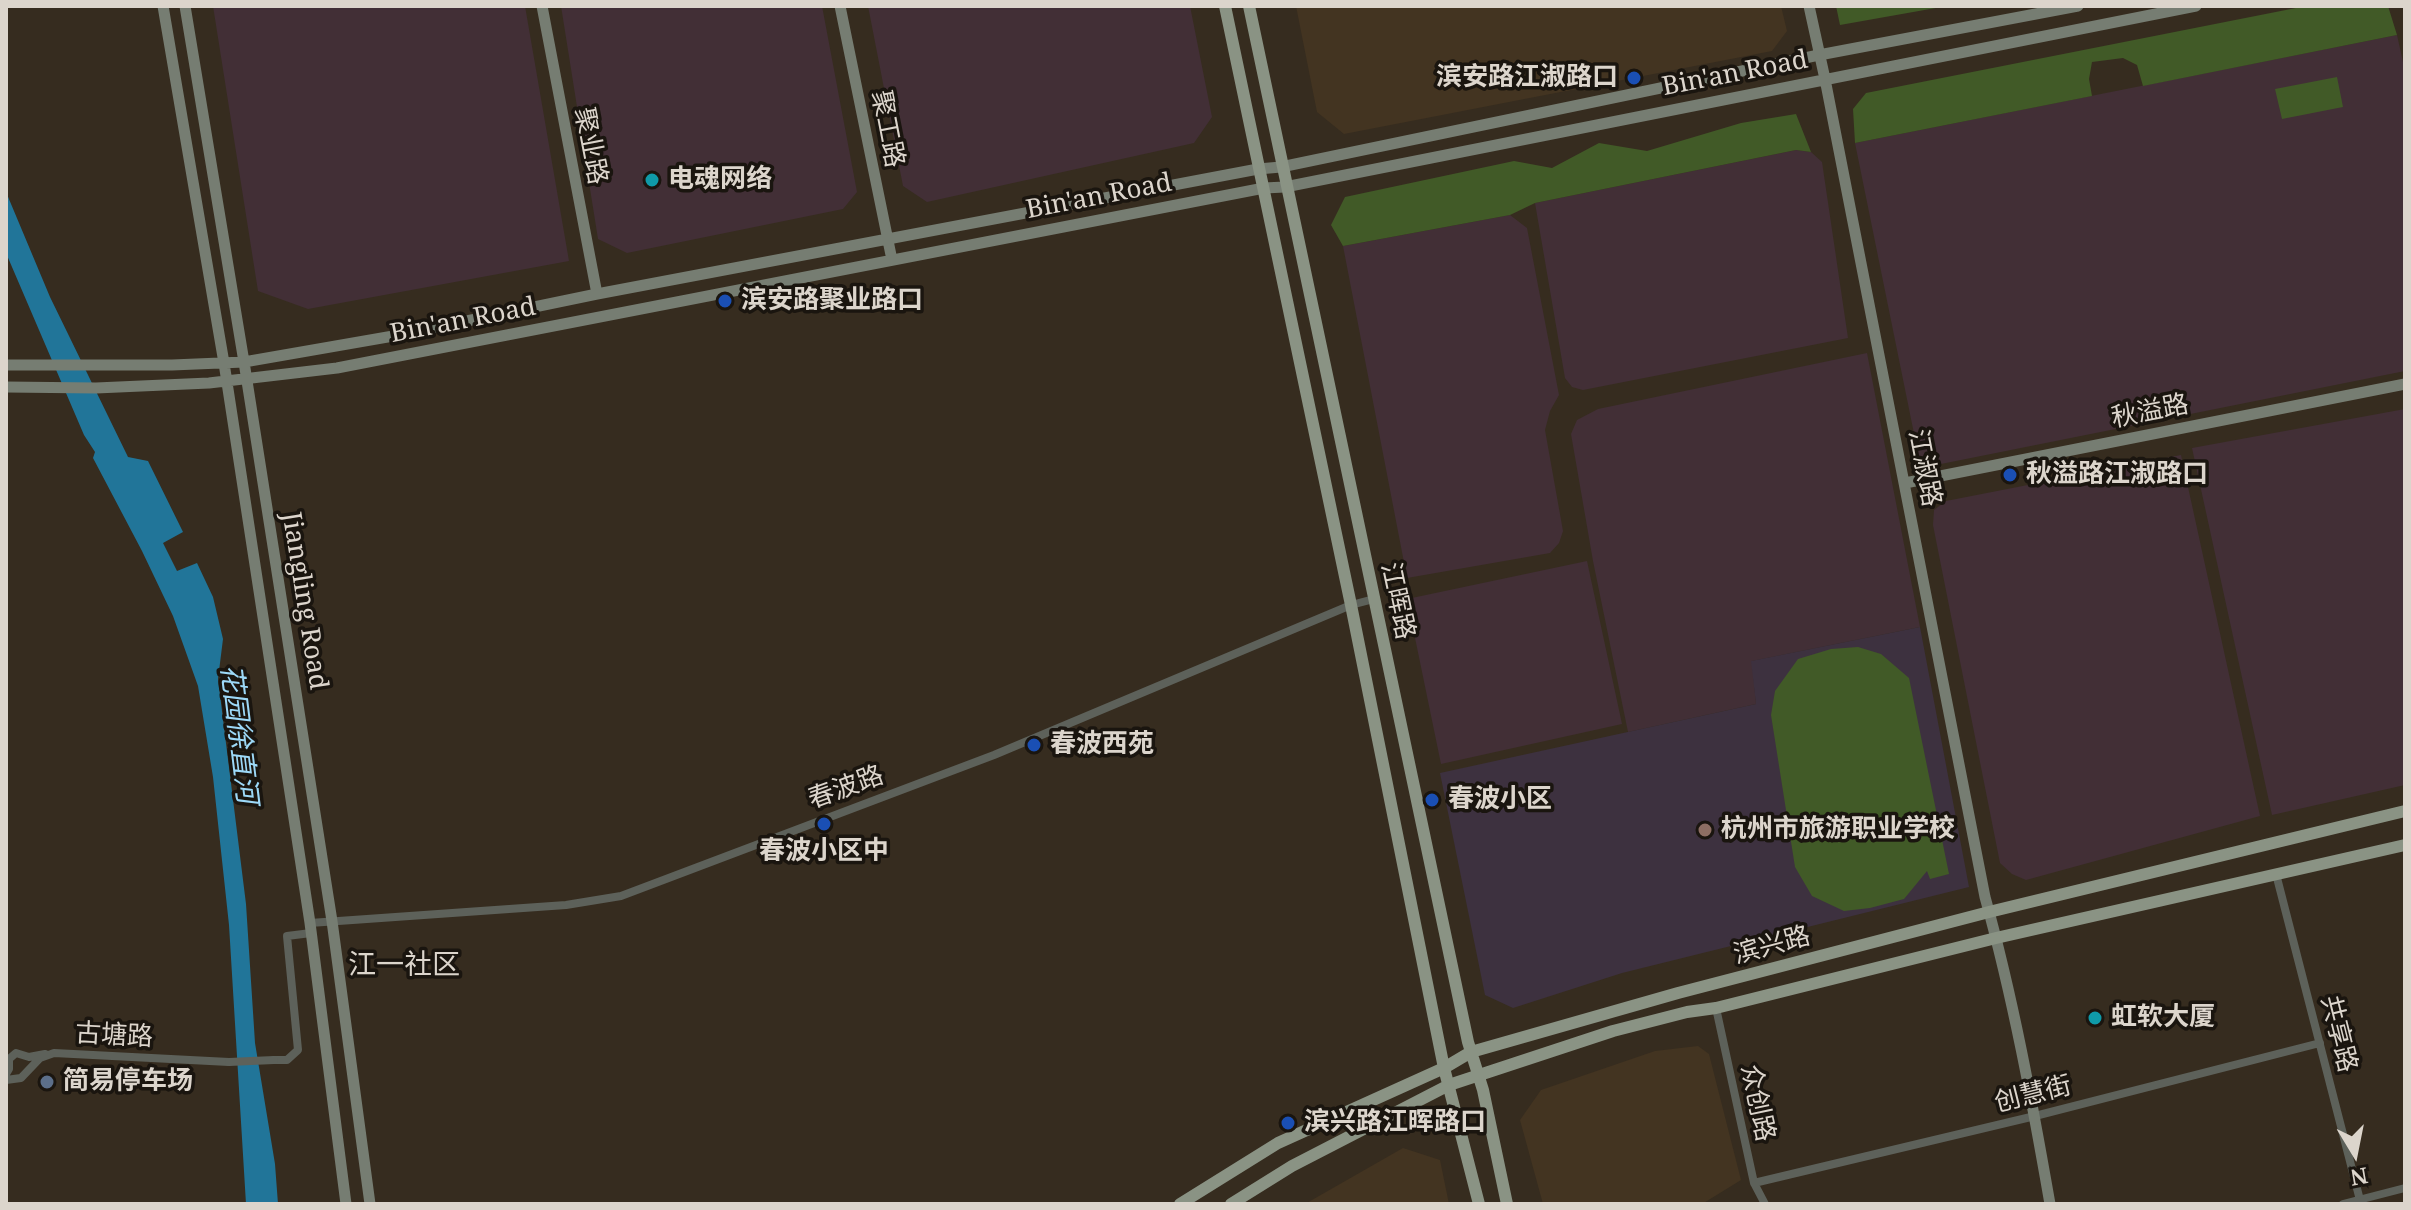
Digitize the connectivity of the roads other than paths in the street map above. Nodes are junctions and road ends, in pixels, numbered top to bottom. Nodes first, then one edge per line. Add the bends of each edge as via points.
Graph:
1 (163, 6) edge
2 (185, 6) edge
3 (542, 6) edge
4 (840, 6) edge
5 (1225, 6) edge
6 (1249, 6) edge
7 (1809, 6) edge
8 (2078, 6) edge
9 (2196, 6) edge
10 (1819, 55) junction
11 (1825, 79) junction
12 (1281, 167) junction
13 (1258, 169) junction
14 (1285, 187) junction
15 (1264, 188) junction
16 (887, 239) junction
17 (892, 260) junction
18 (597, 294) junction
19 (244, 362) junction
20 (224, 363) junction
21 (6, 365) edge
22 (247, 380) junction
23 (227, 381) junction
24 (2405, 384) edge
25 (6, 387) edge
26 (1905, 483) junction
27 (1374, 599) junction
28 (1351, 605) junction
29 (2405, 811) edge
30 (2405, 845) edge
31 (2276, 874) junction
32 (1989, 912) junction
33 (332, 921) junction
34 (310, 928) junction
35 (1996, 938) junction
36 (1716, 1008) junction
37 (2320, 1043) junction
38 (1471, 1052) junction
39 (54, 1053) junction
40 (1444, 1068) junction
41 (1479, 1076) junction
42 (6, 1077) edge
43 (1449, 1085) junction
44 (2035, 1116) junction
45 (1754, 1183) junction
46 (2405, 1188) edge
47 (2361, 1202) edge
48 (346, 1204) edge
49 (370, 1204) edge
50 (1180, 1204) edge
51 (1231, 1204) edge
52 (1479, 1204) edge
53 (1507, 1204) edge
54 (1765, 1204) edge
55 (2050, 1204) edge
56 (2343, 1204) edge

1 - 20 main road, Jiangling Road
2 - 19 main road, Jiangling Road
3 - 18 main road, 聚业路
4 - 16 main road, 聚工路
5 - 13 main road, 江晖路
6 - 12 main road, 江晖路
7 - 10 main road, 江淑路
8 - 10 main road, Bin'an Road
9 - 11 main road, Bin'an Road
10 - 11 main road, 江淑路
10 - 12 main road, Bin'an Road
11 - 14 main road, Bin'an Road
11 - 26 main road, 江淑路
12 - 13 main road, Bin'an Road
12 - 14 main road, 江晖路
13 - 15 main road, 江晖路
13 - 16 main road, Bin'an Road
14 - 15 main road, Bin'an Road
14 - 27 main road, 江晖路
15 - 17 main road, Bin'an Road
15 - 28 main road, 江晖路
16 - 17 main road, 聚工路
16 - 18 main road, Bin'an Road
17 - 22 main road, Bin'an Road via 337,368
18 - 19 main road, Bin'an Road
19 - 20 main road, Bin'an Road
19 - 22 main road, Jiangling Road
20 - 21 main road, Bin'an Road
20 - 23 main road, Jiangling Road
22 - 23 main road, Bin'an Road
22 - 33 main road, Jiangling Road
23 - 25 main road, Bin'an Road
23 - 34 main road, Jiangling Road
24 - 26 main road, 秋溢路
26 - 32 main road, 江淑路
27 - 28 street, 春波路
27 - 38 main road, 江晖路
28 - 33 street, 春波路 via 994,755 621,896 566,905
28 - 40 main road, 江晖路
29 - 32 main road, 滨兴路
30 - 31 main road, 滨兴路
31 - 35 main road, 滨兴路
31 - 37 street, 共享路
32 - 35 main road, 江淑路
32 - 38 main road, 滨兴路
33 - 34 street, 春波路
33 - 49 main road, Jiangling Road
34 - 39 street, 古塘路, bridge via 287,936 298,1050 287,1060
34 - 48 main road, Jiangling Road
35 - 36 main road, 滨兴路
35 - 44 main road, 江淑路
36 - 41 main road, 滨兴路 via 1613,1031
36 - 45 street, 众创路
37 - 44 street, 创慧街
37 - 47 street, 共享路
38 - 40 main road, 滨兴路
38 - 41 main road, 江晖路
39 - 42 street, 古塘路 via 40,1058 21,1078
39 - 42 street via 16,1053 9,1059
40 - 43 main road, 江晖路
40 - 50 main road, 滨兴路 via 1278,1143
41 - 43 main road, 滨兴路
41 - 53 main road, 江晖路
43 - 51 main road, 滨兴路 via 1292,1166
43 - 52 main road, 江晖路
44 - 45 street, 创慧街
44 - 55 main road, 江淑路
45 - 54 street, 众创路
46 - 47 street
47 - 56 street

